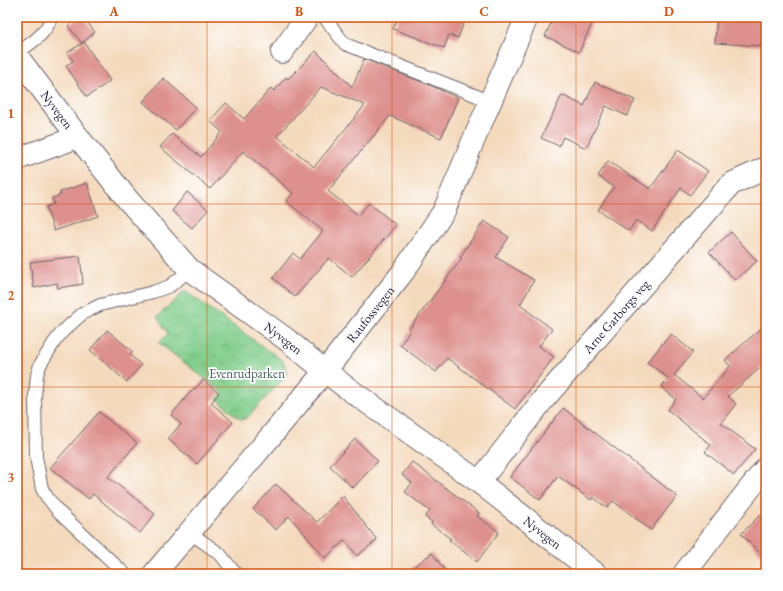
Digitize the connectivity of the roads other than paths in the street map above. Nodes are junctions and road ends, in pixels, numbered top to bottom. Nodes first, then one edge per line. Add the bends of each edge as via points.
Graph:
1 (51, 17) edge
2 (307, 17) edge
3 (324, 17) edge
4 (526, 17) edge
5 (282, 52) dead end
6 (17, 54) edge
7 (490, 102) junction
8 (78, 137) junction
9 (17, 160) edge
10 (766, 168) edge
11 (190, 270) junction
12 (325, 371) junction
13 (766, 468) edge
14 (479, 482) junction
15 (189, 532) junction
16 (125, 574) edge
17 (154, 574) edge
18 (236, 574) edge
19 (596, 574) edge
20 (684, 574) edge

1 - 6 lane via 45,30
2 - 5 street
3 - 7 lane via 345,44
4 - 7 street, Raufossvegen
6 - 8 street, Nyvegen
7 - 12 street, Raufossvegen via 444,211 403,272
8 - 9 street
8 - 11 street, Nyvegen via 128,200
10 - 14 street, Arne Garborgs veg via 731,184 542,401
11 - 12 street, Nyvegen via 286,339
11 - 16 lane via 170,286 100,304 82,314 55,341 40,364 37,375 36,457 42,489 58,511
12 - 14 street, Nyvegen
12 - 15 street, Raufossvegen
13 - 20 street
14 - 19 street, Nyvegen
15 - 17 street, Raufossvegen
15 - 18 lane via 220,554

